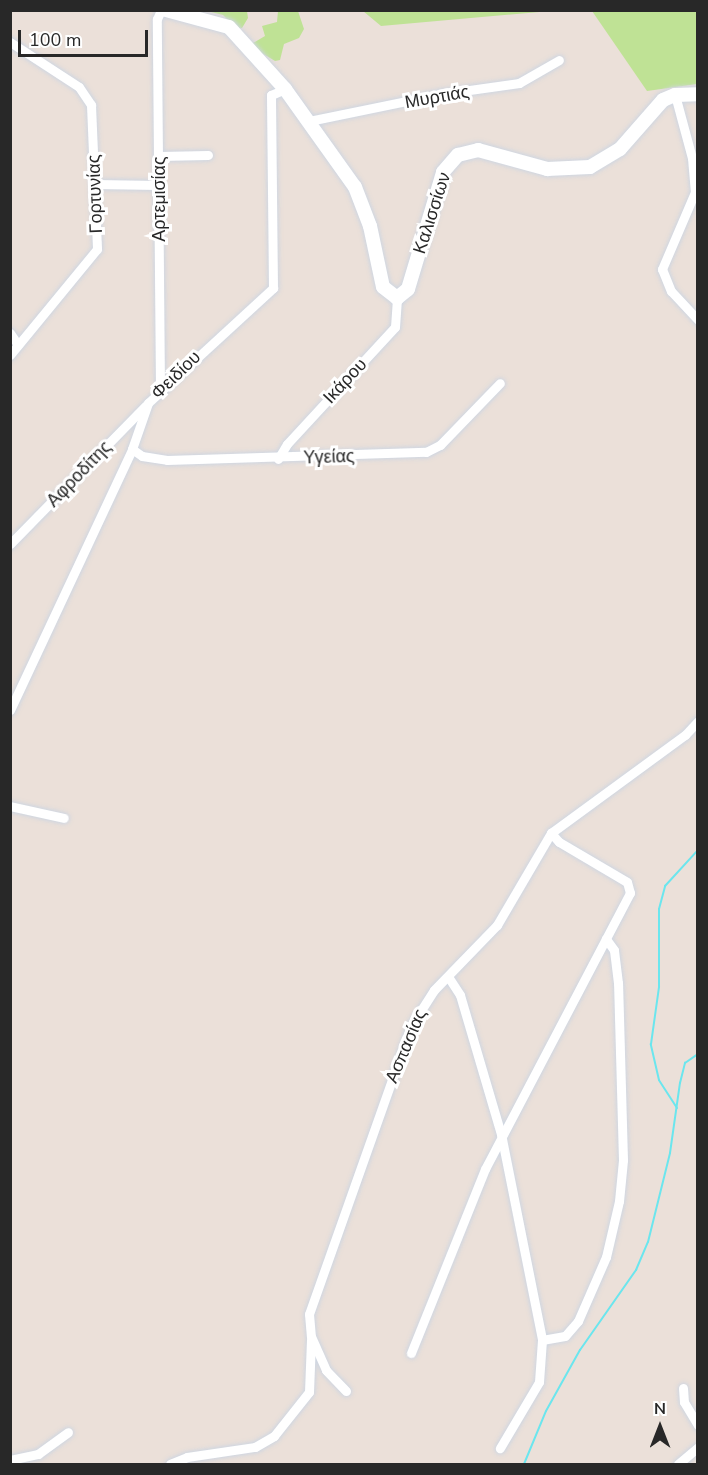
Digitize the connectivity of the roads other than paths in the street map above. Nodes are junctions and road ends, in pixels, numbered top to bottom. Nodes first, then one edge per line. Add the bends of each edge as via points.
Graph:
1 (161, 10) edge
2 (166, 10) edge
3 (10, 42) edge
4 (559, 60) dead end
5 (285, 89) junction
6 (698, 94) edge
7 (675, 95) junction
8 (309, 121) junction
9 (208, 155) dead end
10 (159, 156) junction
11 (95, 184) junction
12 (158, 185) junction
13 (397, 298) junction
14 (698, 320) edge
15 (10, 333) edge
16 (18, 345) junction
17 (10, 355) edge
18 (501, 383) dead end
19 (160, 389) junction
20 (148, 403) junction
21 (132, 449) junction
22 (278, 459) junction
23 (10, 544) edge
24 (10, 710) edge
25 (698, 721) edge
26 (10, 806) edge
27 (64, 818) dead end
28 (551, 833) junction
29 (606, 939) junction
30 (449, 978) junction
31 (501, 1134) junction
32 (311, 1337) junction
33 (542, 1340) junction
34 (411, 1353) dead end
35 (683, 1388) dead end
36 (346, 1391) dead end
37 (698, 1425) edge
38 (68, 1432) dead end
39 (698, 1447) edge
40 (500, 1448) dead end
41 (10, 1460) edge
42 (170, 1464) edge
43 (678, 1464) edge

1 - 10 street, Αρτεμισίας via 157,19
2 - 5 main road via 229,27
3 - 11 street, Γορτυνίας via 86,96 91,105
4 - 8 street, Μυρτιάς via 519,84 441,94
5 - 8 main road
5 - 19 street, Φειδίου via 271,95 273,288
6 - 7 main road
7 - 13 main road, Καλισσίων via 653,110 613,155 590,167 547,169 478,150 458,155 443,172 408,289
7 - 14 street via 692,158 695,192 662,269 671,291
8 - 13 main road via 355,187 370,226 383,287
9 - 10 street
10 - 12 street, Αρτεμισίας
11 - 12 street
11 - 16 street, Γορτυνίας via 94,257
12 - 19 street, Αρτεμισίας
13 - 22 street, Ικάρου via 395,327 287,444
15 - 16 street
16 - 17 street, Γορτυνίας
18 - 22 street, Υγείας via 440,445 426,452
19 - 20 street, Φειδίου
20 - 21 street, Φειδίου
20 - 23 street, Αφροδίτης
21 - 22 street, Υγείας via 142,456 167,460
21 - 24 street, Φειδίου
25 - 28 street, Ασπασίας via 685,735
26 - 27 street
28 - 29 street via 630,887
28 - 30 street, Ασπασίας via 497,925
29 - 31 street
29 - 33 street via 614,950 618,983 624,1160 619,1201 606,1257 578,1321 565,1336
30 - 31 street via 460,995
30 - 32 street, Ασπασίας via 434,990 411,1026 316,1288 309,1314
31 - 33 street
31 - 34 street
32 - 36 street, Ασπασίας via 326,1370
32 - 42 street via 309,1392 274,1436 255,1447 187,1457
33 - 40 street via 539,1382
35 - 37 street via 684,1402
38 - 41 street via 38,1454
39 - 43 street

